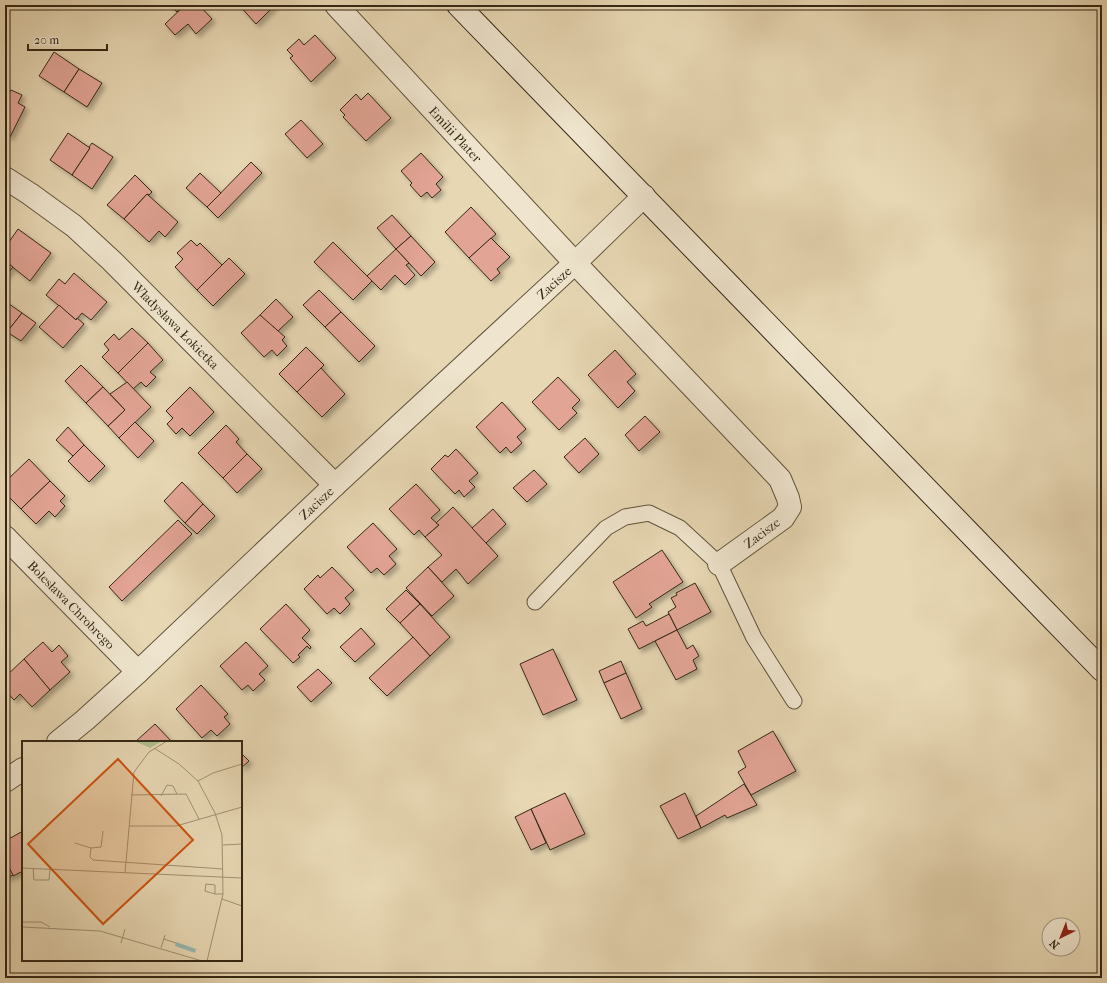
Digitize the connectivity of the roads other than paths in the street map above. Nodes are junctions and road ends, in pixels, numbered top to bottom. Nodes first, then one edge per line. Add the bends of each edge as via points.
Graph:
1 (336, 5) edge
2 (458, 5) edge
3 (5, 178) edge
4 (644, 196) junction
5 (575, 263) junction
6 (335, 485) junction
7 (5, 537) edge
8 (719, 564) junction
9 (535, 602) dead end
10 (1102, 670) edge
11 (138, 672) junction
12 (794, 701) dead end
13 (59, 741) edge
14 (22, 771) edge
15 (5, 781) edge

1 - 5 street, Emilii Plater
2 - 4 street
3 - 6 street, Władysława Łokietka via 74,226 112,261
4 - 5 street, Zacisze
4 - 10 street
5 - 6 street, Zacisze
5 - 8 street, Zacisze via 780,479 790,507 783,518
6 - 11 street, Zacisze
7 - 11 street, Bolesława Chrobrego
8 - 9 lane via 680,528 649,513 625,517 606,528
8 - 12 lane via 754,638
11 - 13 street, Zacisze
14 - 15 street

